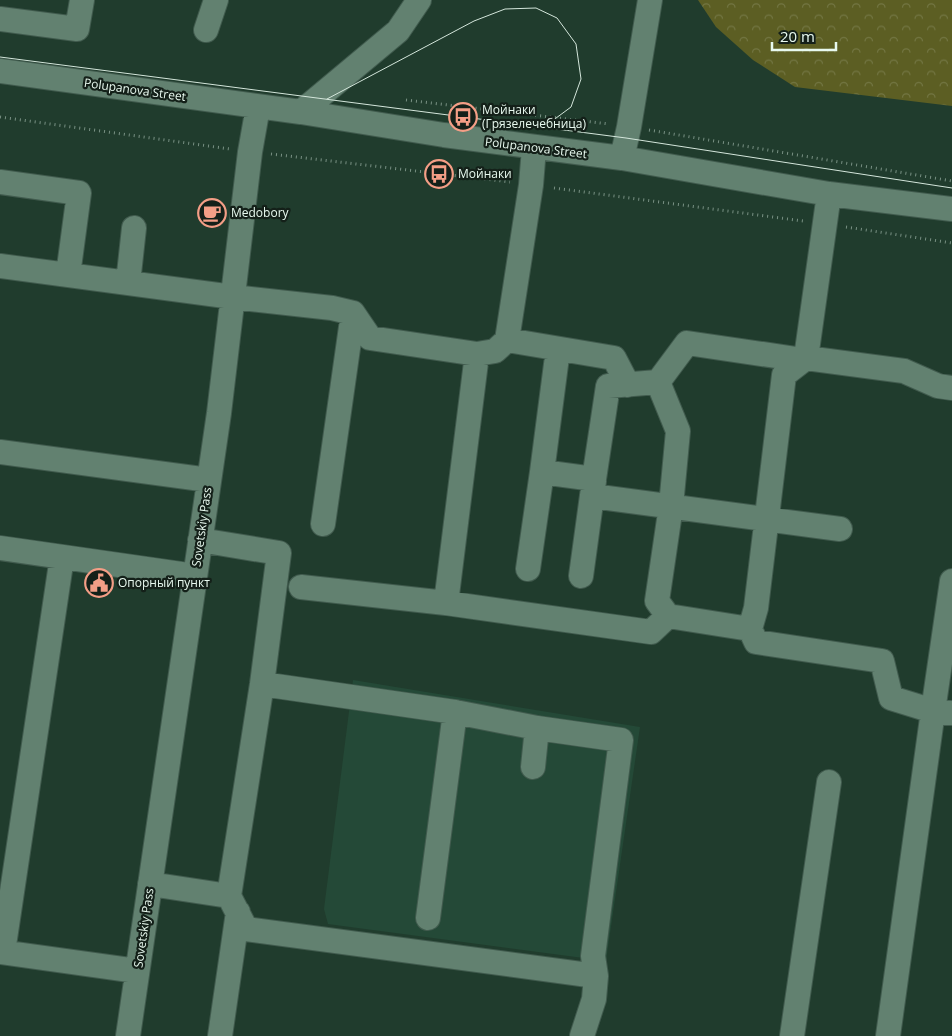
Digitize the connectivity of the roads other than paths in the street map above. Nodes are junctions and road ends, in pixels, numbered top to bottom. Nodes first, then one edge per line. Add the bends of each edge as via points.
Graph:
1 (82, 0) edge
2 (216, 0) edge
3 (419, 0) edge
4 (650, 0) edge
5 (0, 19) edge
6 (206, 30) dead end
7 (0, 71) edge
8 (258, 107) junction
9 (301, 112) junction
10 (534, 148) junction
11 (622, 158) junction
12 (0, 182) edge
13 (829, 194) junction
14 (952, 209) edge
15 (134, 228) dead end
16 (0, 266) edge
17 (68, 275) junction
18 (128, 283) junction
19 (233, 297) junction
20 (353, 312) junction
21 (507, 340) junction
22 (558, 349) junction
23 (477, 354) junction
24 (805, 359) junction
25 (658, 382) junction
26 (628, 385) junction
27 (952, 388) edge
28 (0, 452) edge
29 (542, 472) junction
30 (209, 480) junction
31 (593, 488) junction
32 (671, 506) junction
33 (767, 518) junction
34 (323, 524) dead end
35 (840, 529) dead end
36 (200, 540) junction
37 (0, 548) edge
38 (62, 556) junction
39 (528, 570) dead end
40 (195, 576) junction
41 (582, 576) dead end
42 (952, 581) edge
43 (300, 587) dead end
44 (446, 603) junction
45 (668, 616) junction
46 (750, 629) junction
47 (262, 684) junction
48 (455, 712) junction
49 (942, 712) edge
50 (537, 728) junction
51 (532, 767) dead end
52 (829, 782) dead end
53 (150, 884) junction
54 (233, 904) junction
55 (428, 918) dead end
56 (1, 952) edge
57 (137, 971) junction
58 (596, 976) junction
59 (128, 1036) edge
60 (220, 1036) edge
61 (582, 1036) edge
62 (792, 1036) edge
63 (888, 1036) edge

1 - 5 street via 77,29
2 - 6 street
3 - 9 street via 398,31
4 - 11 street
7 - 8 street, Polupanova Street
8 - 9 street, Polupanova Street
8 - 19 street, Sovetskiy Pass
9 - 10 street, Polupanova Street
10 - 11 street, Polupanova Street
10 - 21 street
11 - 13 street, Polupanova Street
12 - 17 street via 79,193
13 - 14 street, Polupanova Street
13 - 24 street
15 - 18 street
16 - 17 street
17 - 18 street
18 - 19 street
19 - 20 street
19 - 30 street, Sovetskiy Pass
20 - 23 street via 370,338
20 - 34 street
21 - 22 street
21 - 23 street via 495,351
22 - 26 street via 614,358
22 - 29 street
23 - 44 street
24 - 25 street via 687,343
24 - 27 street via 904,371 938,386
24 - 33 street via 784,375
25 - 26 street
25 - 32 street via 678,431
26 - 31 street via 608,386
28 - 30 street
29 - 31 street
29 - 39 street
30 - 36 street, Sovetskiy Pass
31 - 32 street
31 - 41 street
32 - 33 street
32 - 45 street via 657,601
33 - 35 street
33 - 46 street via 756,608
36 - 40 street, Sovetskiy Pass
36 - 47 street via 279,553
37 - 38 street
38 - 40 street
38 - 56 street
40 - 53 street, Sovetskiy Pass
42 - 49 street
43 - 44 street
44 - 45 street via 651,632
45 - 46 street
46 - 49 street via 756,642 882,661 891,698
47 - 48 street
47 - 54 street
48 - 50 street
48 - 55 street
49 - 63 street
50 - 51 street
50 - 58 street via 621,740 593,956
52 - 62 street
53 - 54 street
53 - 57 street, Sovetskiy Pass
54 - 58 street via 246,929
54 - 60 street
56 - 57 street
57 - 59 street, Sovetskiy Pass
58 - 61 street via 594,999

